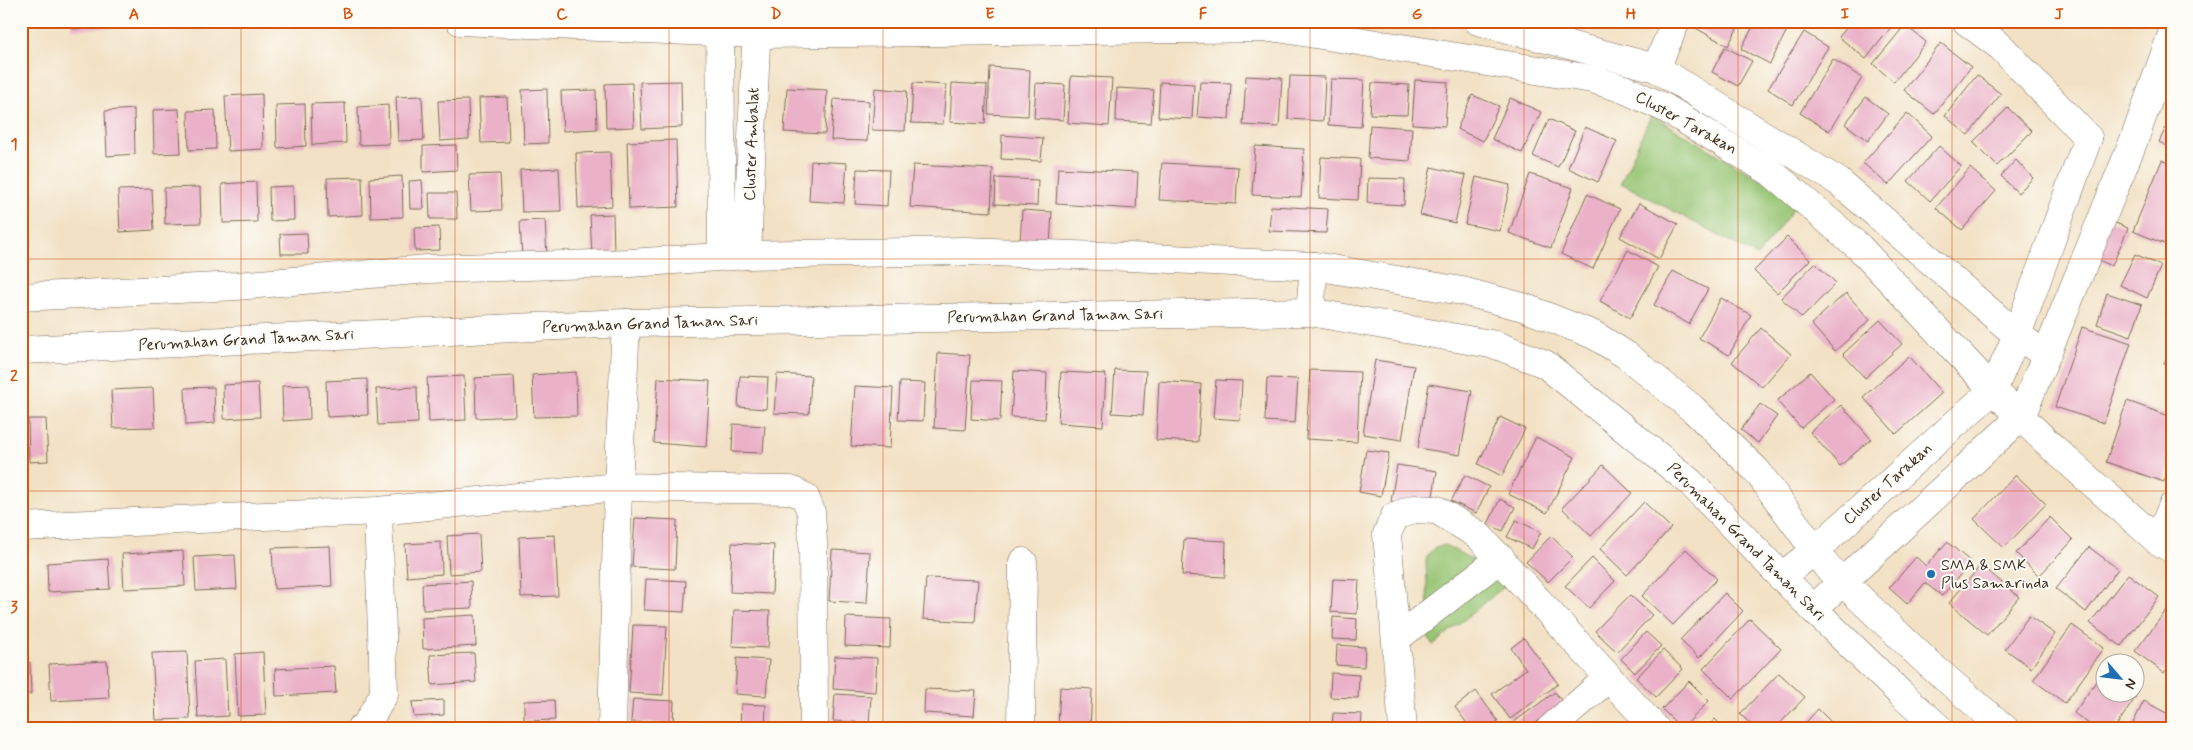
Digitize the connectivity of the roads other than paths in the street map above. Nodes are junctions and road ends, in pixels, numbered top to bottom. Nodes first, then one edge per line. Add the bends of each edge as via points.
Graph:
1 (460, 21) edge
2 (1478, 21) edge
3 (1676, 21) edge
4 (1966, 21) edge
5 (1301, 26) edge
6 (720, 27) edge
7 (757, 27) edge
8 (2172, 34) edge
9 (1656, 68) junction
10 (2088, 138) junction
11 (2134, 140) junction
12 (735, 256) junction
13 (1314, 266) junction
14 (21, 297) edge
15 (1310, 312) junction
16 (626, 323) junction
17 (2017, 335) junction
18 (21, 350) edge
19 (2046, 356) junction
20 (1993, 390) junction
21 (2021, 417) junction
22 (618, 487) junction
23 (2172, 507) edge
24 (378, 512) junction
25 (21, 527) edge
26 (2165, 545) edge
27 (1814, 551) junction
28 (1501, 558) junction
29 (1023, 562) dead end
30 (1781, 577) junction
31 (1844, 583) junction
32 (1813, 610) junction
33 (1397, 638) junction
34 (1608, 678) junction
35 (1996, 726) edge
36 (360, 729) edge
37 (612, 729) edge
38 (814, 729) edge
39 (1021, 729) edge
40 (1403, 729) edge
41 (1550, 729) edge
42 (1656, 729) edge
43 (1940, 729) edge

1 - 6 street
2 - 9 street
3 - 9 street
4 - 10 street via 2001,47
5 - 7 street
5 - 20 street, Cluster Tarakan via 1592,79 1624,89 1665,108 1771,172 1859,247
6 - 7 street
6 - 12 street
7 - 12 street, Cluster Ambalat
8 - 11 street
9 - 17 street via 1839,182
10 - 11 street
10 - 17 street, Cluster Tarakan
11 - 19 street
12 - 13 street via 965,251
12 - 14 street via 427,269 237,286
13 - 15 street
13 - 27 street via 1462,292 1523,308 1594,334 1626,355 1694,410 1757,471
15 - 16 street, Perumahan Grand Taman Sari
15 - 30 street, Perumahan Grand Taman Sari via 1496,345 1545,364 1690,482
16 - 18 street, Perumahan Grand Taman Sari
16 - 22 street
17 - 19 street
17 - 20 street, Cluster Tarakan
19 - 21 street
20 - 21 street, Cluster Tarakan
20 - 27 street, Cluster Tarakan
21 - 26 street, Cluster Tarakan
21 - 31 street
22 - 24 street
22 - 37 street
22 - 38 street via 791,490 805,497 811,512 813,542
23 - 26 street, Cluster Tarakan
24 - 25 street
24 - 36 street via 384,694 365,727
27 - 30 street, Cluster Tarakan
27 - 31 street
28 - 33 street
28 - 33 street via 1478,535 1436,510 1414,509 1395,516 1387,534
28 - 34 street
29 - 39 street
30 - 32 street, Perumahan Grand Taman Sari
31 - 32 street
31 - 35 street
32 - 43 street, Perumahan Grand Taman Sari
33 - 40 street
34 - 41 street
34 - 42 street

